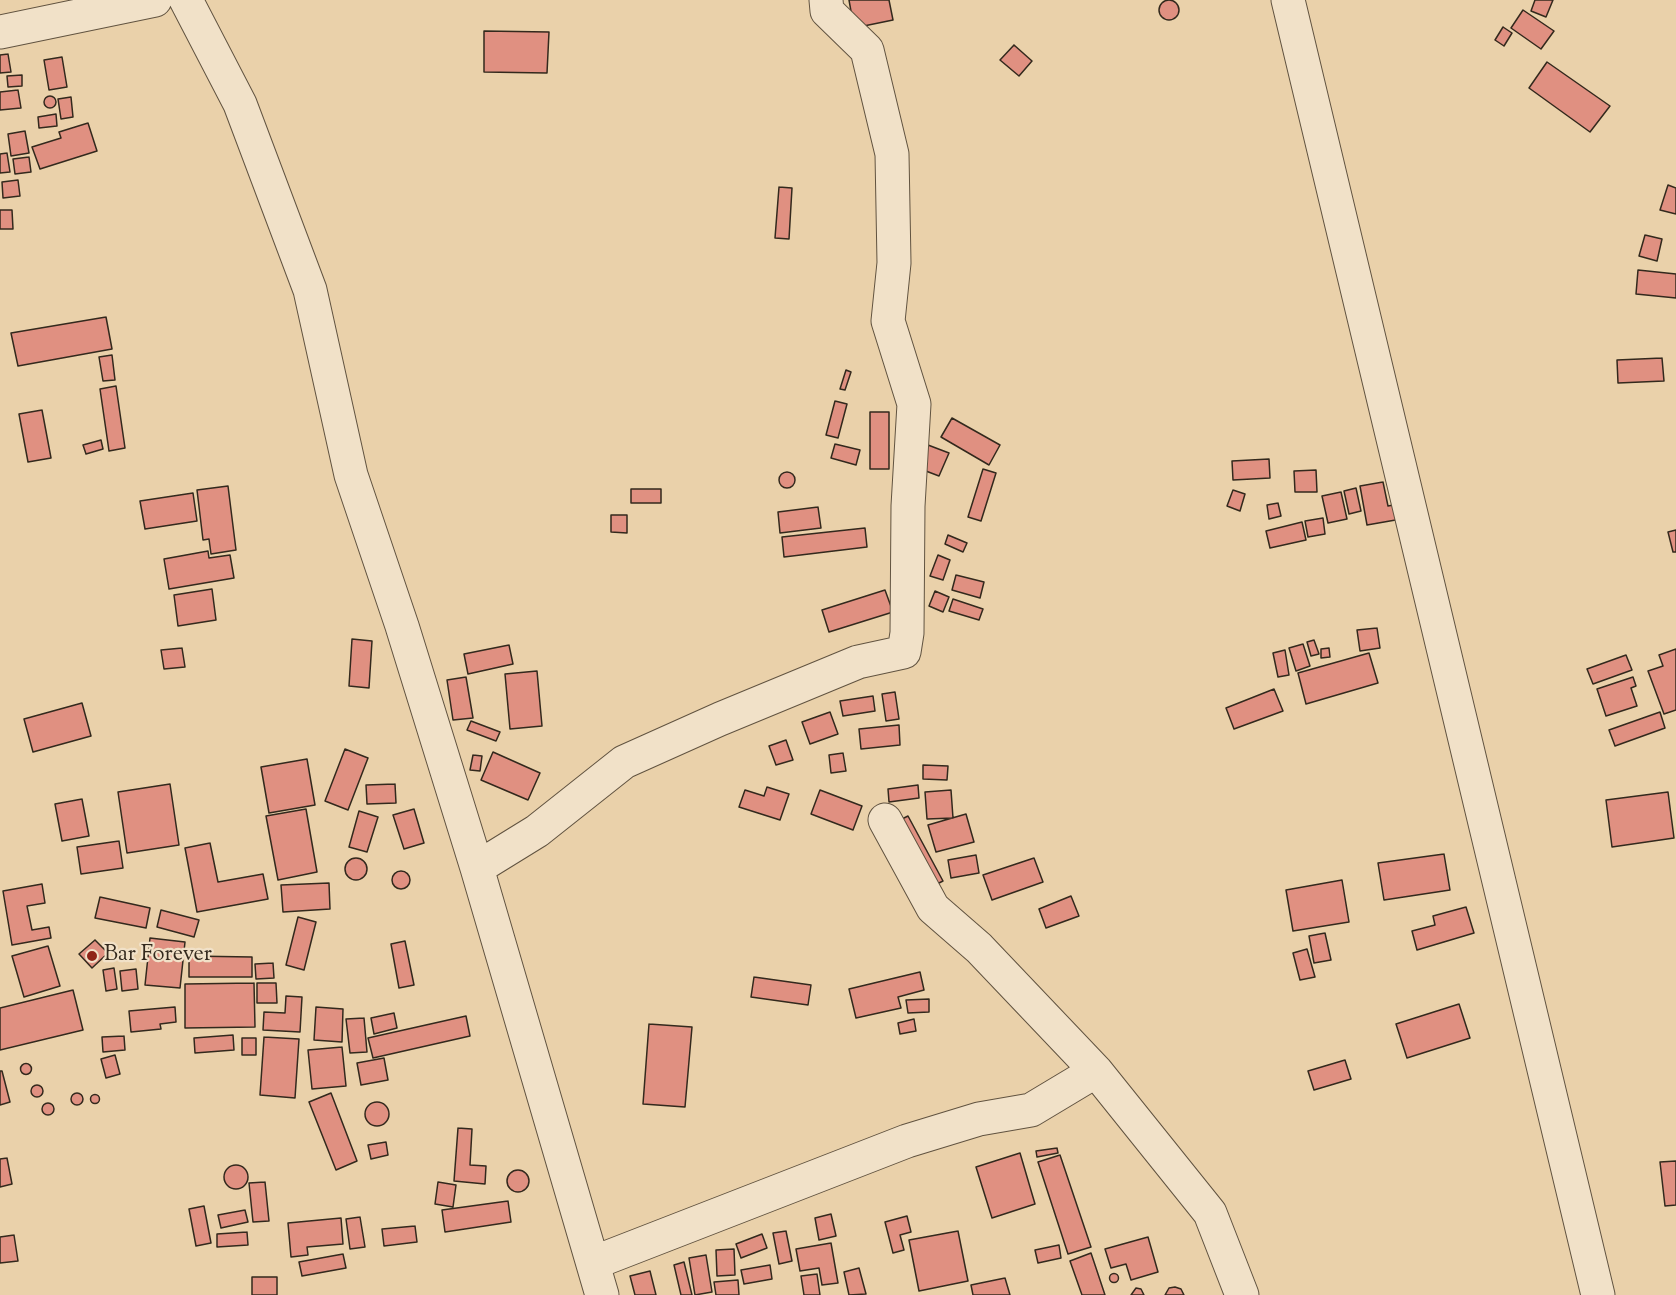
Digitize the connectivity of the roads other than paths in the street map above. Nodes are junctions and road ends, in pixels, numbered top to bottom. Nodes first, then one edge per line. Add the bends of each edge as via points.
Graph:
1 (155, 0) edge
2 (186, 0) edge
3 (826, 0) edge
4 (1288, 0) edge
5 (0, 32) edge
6 (885, 820) dead end
7 (477, 868) junction
8 (1096, 1071) junction
9 (593, 1263) junction
10 (602, 1295) edge
11 (1242, 1295) edge
12 (1598, 1295) edge

1 - 5 street
2 - 7 street via 240,104 310,290 351,475
3 - 7 street via 827,10 867,50 892,154 894,263 888,321 914,404 908,506 908,633 904,652 858,662 624,762 537,831
4 - 12 street
6 - 8 street via 933,908 979,948
7 - 9 street
8 - 9 street via 1031,1110 979,1119 907,1141
8 - 11 street via 1210,1213
9 - 10 street

